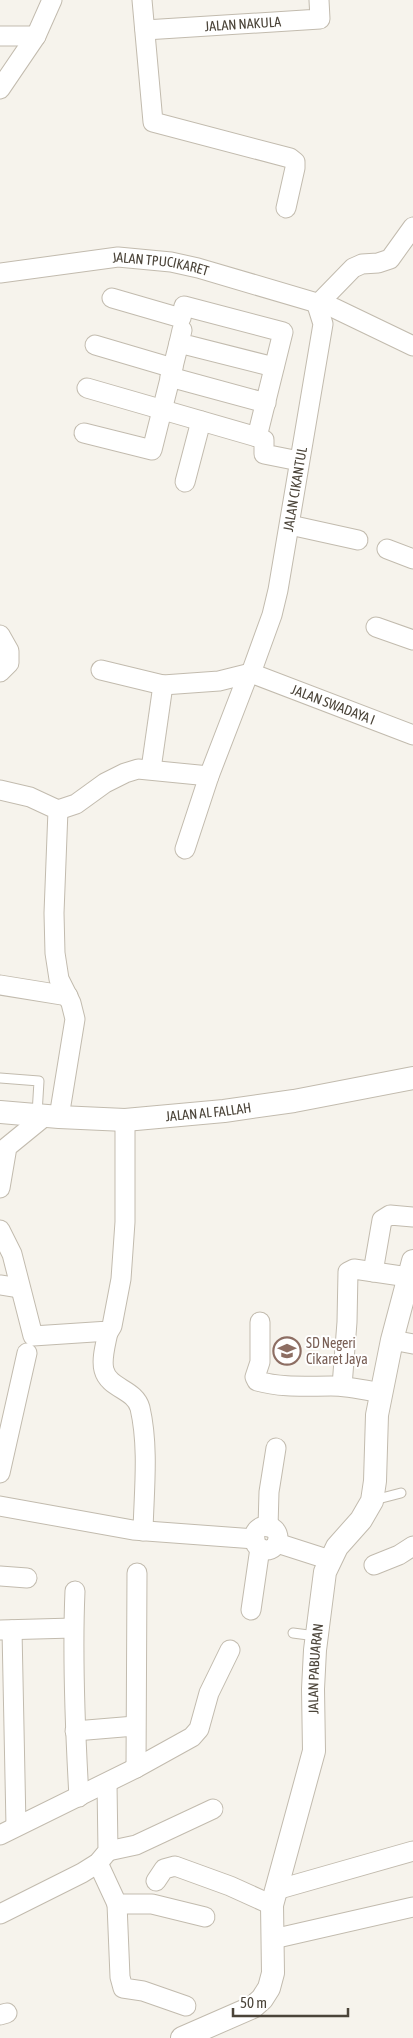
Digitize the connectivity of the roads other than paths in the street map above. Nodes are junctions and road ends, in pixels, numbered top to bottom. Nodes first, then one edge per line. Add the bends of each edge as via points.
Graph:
1 (52, 0) edge
2 (142, 0) edge
3 (319, 0) edge
4 (145, 30) junction
5 (0, 36) edge
6 (36, 36) junction
7 (0, 90) edge
8 (286, 208) dead end
9 (413, 227) edge
10 (0, 273) edge
11 (112, 298) dead end
12 (318, 304) junction
13 (95, 345) dead end
14 (413, 346) edge
15 (274, 367) junction
16 (172, 372) junction
17 (86, 388) dead end
18 (266, 403) junction
19 (163, 410) junction
20 (201, 422) junction
21 (84, 433) dead end
22 (257, 437) junction
23 (299, 461) junction
24 (185, 482) dead end
25 (290, 524) junction
26 (358, 540) dead end
27 (388, 549) dead end
28 (413, 559) edge
29 (376, 627) dead end
30 (0, 635) edge
31 (413, 640) edge
32 (101, 670) dead end
33 (0, 672) edge
34 (251, 673) junction
35 (163, 685) junction
36 (413, 736) edge
37 (151, 769) junction
38 (209, 776) junction
39 (0, 790) edge
40 (58, 810) junction
41 (185, 849) dead end
42 (0, 985) edge
43 (68, 996) junction
44 (0, 1078) edge
45 (413, 1078) edge
46 (0, 1112) edge
47 (47, 1116) junction
48 (126, 1120) junction
49 (0, 1188) edge
50 (413, 1217) edge
51 (0, 1230) edge
52 (411, 1269) edge
53 (373, 1272) junction
54 (0, 1285) edge
55 (20, 1288) junction
56 (260, 1322) dead end
57 (108, 1332) junction
58 (403, 1342) edge
59 (27, 1353) dead end
60 (342, 1386) junction
61 (381, 1393) junction
62 (276, 1448) dead end
63 (0, 1474) edge
64 (401, 1493) dead end
65 (372, 1501) junction
66 (0, 1506) edge
67 (143, 1531) junction
68 (265, 1539) junction
69 (413, 1546) edge
70 (330, 1560) junction
71 (374, 1565) dead end
72 (137, 1573) dead end
73 (0, 1576) edge
74 (27, 1578) dead end
75 (75, 1591) dead end
76 (251, 1610) dead end
77 (73, 1628) junction
78 (6, 1630) edge
79 (293, 1633) dead end
80 (316, 1636) junction
81 (230, 1650) dead end
82 (135, 1726) junction
83 (75, 1731) junction
84 (136, 1768) junction
85 (106, 1784) junction
86 (79, 1797) junction
87 (213, 1808) dead end
88 (8, 1831) edge
89 (413, 1851) edge
90 (103, 1857) junction
91 (156, 1880) dead end
92 (274, 1897) junction
93 (117, 1904) junction
94 (413, 1908) edge
95 (0, 1914) edge
96 (205, 1917) dead end
97 (273, 1939) junction
98 (186, 2006) dead end
99 (182, 2038) edge

1 - 6 street
2 - 4 street
3 - 4 street, JALAN NAKULA via 320,19
4 - 8 street via 153,122 290,158 295,162 295,168
5 - 6 street
6 - 7 street
9 - 12 street via 390,259 353,268
10 - 12 street, JALAN TPUCIKARET via 118,257 146,258 198,268
11 - 15 street via 181,318 184,306 283,332
12 - 14 street, JALAN TPUCIKARET via 343,312
12 - 23 street, JALAN CIKANTUL via 323,324
13 - 16 street
15 - 16 street via 181,335
15 - 18 street
16 - 18 street
16 - 19 street
17 - 19 street
18 - 22 street
19 - 20 street
19 - 21 street via 152,450
20 - 22 street
20 - 24 street
22 - 23 street via 264,440 264,454
23 - 25 street, JALAN CIKANTUL
25 - 26 street
25 - 34 street, JALAN CIKANTUL via 272,615
27 - 28 street
29 - 31 street
30 - 33 street via 9,651 10,663
32 - 35 street
34 - 35 street via 219,681
34 - 36 street, JALAN SWADAYA I
34 - 38 street, JALAN CIKANTUL
35 - 37 street
37 - 38 street
37 - 40 street via 125,773 76,804
38 - 41 street, JALAN CIKANTUL
39 - 40 street
40 - 43 street via 54,913 56,953 59,979
42 - 43 street
43 - 47 street via 75,1027
44 - 47 lane via 39,1081
45 - 48 street, JALAN AL FALLAH via 232,1110
46 - 47 street, JALAN AL FALLAH
47 - 48 street, JALAN AL FALLAH
47 - 49 street via 7,1147
48 - 57 street via 125,1222 120,1279 112,1326
50 - 53 street via 390,1215 382,1220
51 - 55 street via 12,1254
52 - 53 street
52 - 58 street, JALAN PABUARAN
53 - 60 street via 352,1269 346,1274 347,1322
54 - 55 street
55 - 57 street via 32,1336
56 - 60 street via 260,1362 255,1380 272,1385
57 - 67 street via 104,1370 111,1383 129,1392 139,1405 144,1430
58 - 61 street, JALAN PABUARAN
59 - 63 street
60 - 61 street
61 - 65 street, JALAN PABUARAN
62 - 68 street
64 - 65 lane
65 - 70 street, JALAN PABUARAN
66 - 67 street
67 - 68 street
68 - 70 street
68 - 76 street
69 - 71 street
70 - 80 street, JALAN PABUARAN via 325,1572
72 - 82 street
73 - 74 street
75 - 77 street
77 - 78 street
77 - 83 street
78 - 88 street
79 - 80 lane
80 - 92 street, JALAN PABUARAN via 314,1751
81 - 84 street via 192,1737
82 - 83 street
82 - 84 street
83 - 86 street
84 - 85 street
85 - 86 street
85 - 90 street
86 - 88 street
87 - 90 street
89 - 92 street via 328,1876
90 - 93 street
90 - 95 street
91 - 92 street via 164,1869 175,1866 230,1886
92 - 97 street, JALAN PABUARAN
93 - 96 street via 152,1904
93 - 98 street via 123,1988 143,1991
94 - 97 street
97 - 99 street, JALAN PABUARAN via 273,1973 262,1999 240,2014

